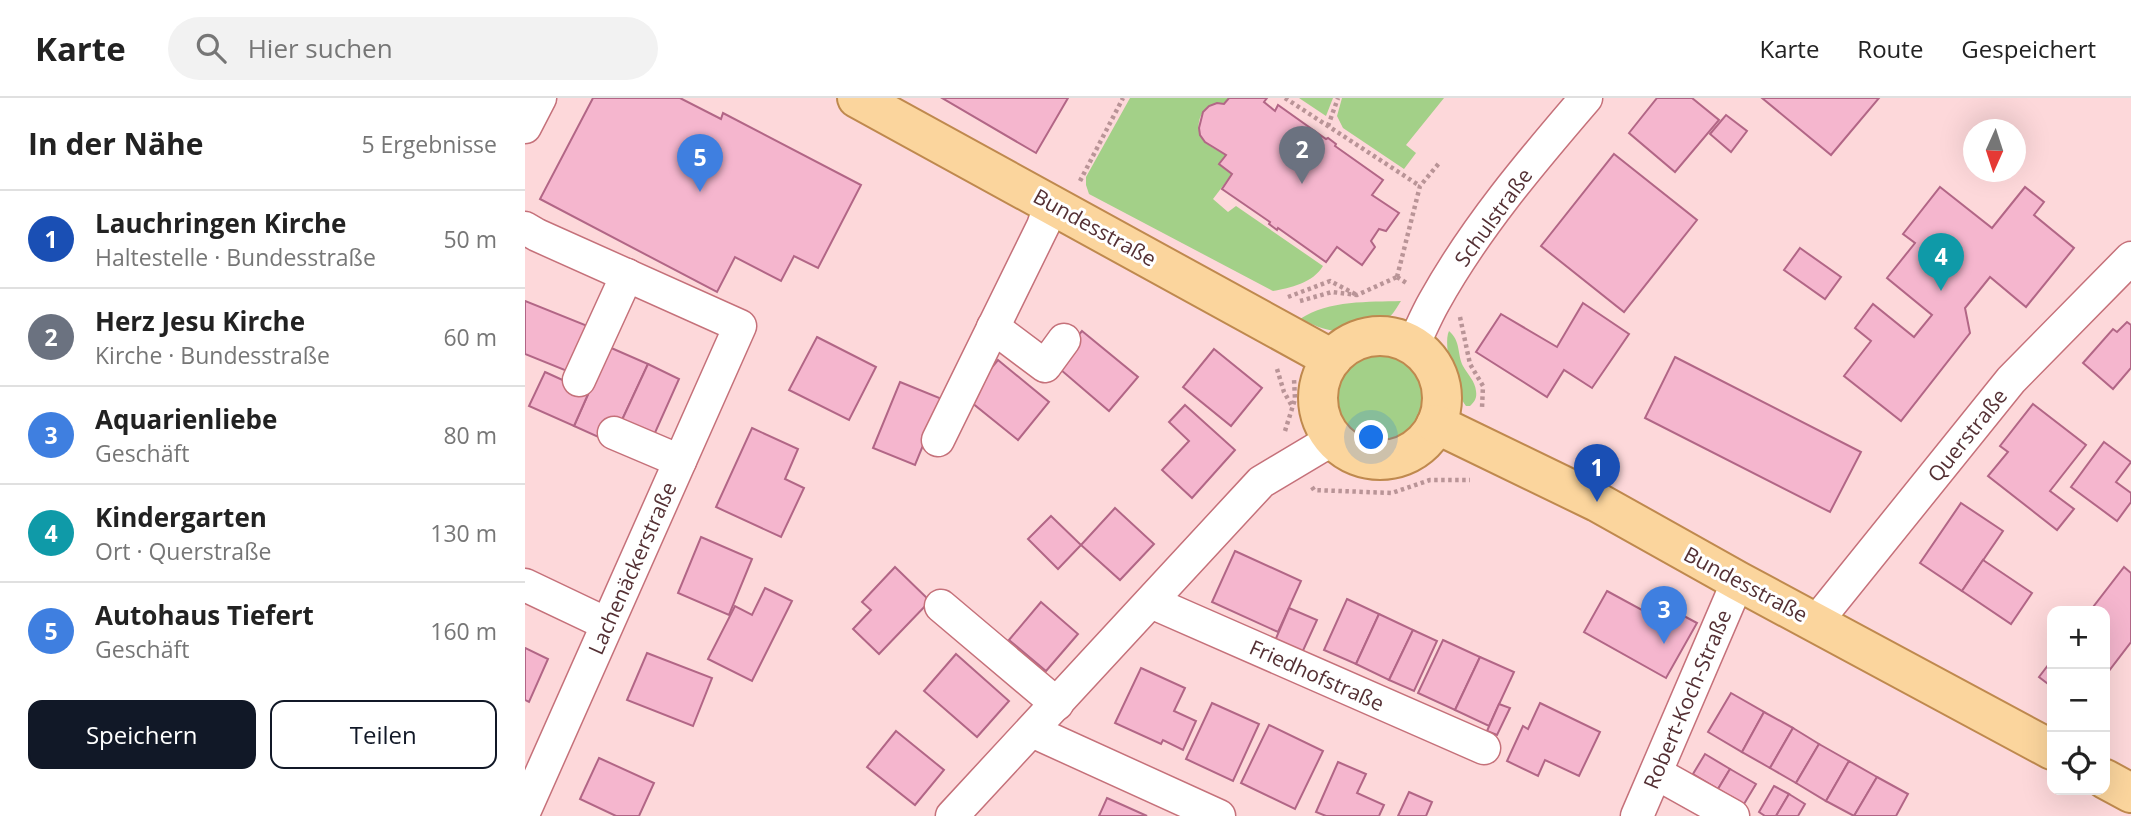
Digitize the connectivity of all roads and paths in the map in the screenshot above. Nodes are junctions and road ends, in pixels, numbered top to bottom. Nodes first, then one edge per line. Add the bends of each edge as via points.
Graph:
1 (540, 98) edge
2 (856, 98) edge
3 (1123, 98) edge
4 (1285, 98) edge
5 (1338, 98) edge
6 (1586, 98) edge
7 (1328, 126) junction
8 (525, 127) edge
9 (1440, 162) dead end
10 (1420, 186) junction
11 (1065, 197) junction
12 (525, 228) edge
13 (2131, 258) edge
14 (627, 275) junction
15 (1295, 302) dead end
16 (1461, 318) dead end
17 (993, 327) junction
18 (1065, 340) dead end
19 (1413, 345) junction
20 (1332, 359) junction
21 (1277, 367) dead end
22 (1292, 371) dead end
23 (579, 380) dead end
24 (1293, 407) junction
25 (1482, 411) dead end
26 (1436, 424) junction
27 (614, 433) dead end
28 (1282, 436) dead end
29 (1333, 439) junction
30 (938, 440) dead end
31 (680, 461) junction
32 (1470, 481) dead end
33 (1314, 490) dead end
34 (1738, 581) junction
35 (525, 586) edge
36 (1151, 603) junction
37 (940, 606) dead end
38 (1816, 622) junction
39 (607, 624) junction
40 (1058, 704) junction
41 (1032, 731) junction
42 (2047, 747) edge
43 (1484, 748) dead end
44 (1656, 773) junction
45 (2110, 782) edge
46 (2131, 793) edge
47 (525, 810) edge
48 (952, 816) edge
49 (1219, 816) edge
50 (1637, 816) edge
51 (1733, 816) edge

1 - 8 street
2 - 11 main road, Bundesstraße
3 - 11 path via 1079,182
4 - 7 path
5 - 7 path
6 - 19 street, Schulstraße via 1510,188 1440,293
7 - 10 path
9 - 10 path
10 - 15 path via 1397,277 1357,295 1332,292
11 - 17 street via 1043,226
11 - 20 main road, Bundesstraße
12 - 14 street
13 - 38 street, Querstraße via 2011,380
14 - 23 street
14 - 31 street, Lachenäckerstraße via 740,327
16 - 25 path via 1470,364 1483,386
17 - 18 street via 1045,366
17 - 30 street
19 - 20 main road via 1385,336 1370,337 1356,340
19 - 26 main road via 1437,372 1442,389
20 - 29 main road via 1323,373 1319,407
21 - 24 path
22 - 24 path
24 - 28 path
26 - 29 main road via 1425,441 1389,459 1349,452
26 - 34 main road, Bundesstraße via 1597,502
27 - 31 street
29 - 36 street via 1261,482
31 - 39 street, Lachenäckerstraße
32 - 33 path via 1430,480 1392,493
34 - 38 main road, Bundesstraße
34 - 44 street, Robert-Koch-Straße
35 - 39 street
36 - 40 street
36 - 43 street, Friedhofstraße
37 - 40 street
38 - 42 main road, Bundesstraße
39 - 47 street, Lachenäckerstraße
40 - 41 street
41 - 48 street
41 - 49 street
44 - 50 street, Robert-Koch-Straße
44 - 51 street
45 - 46 main road

